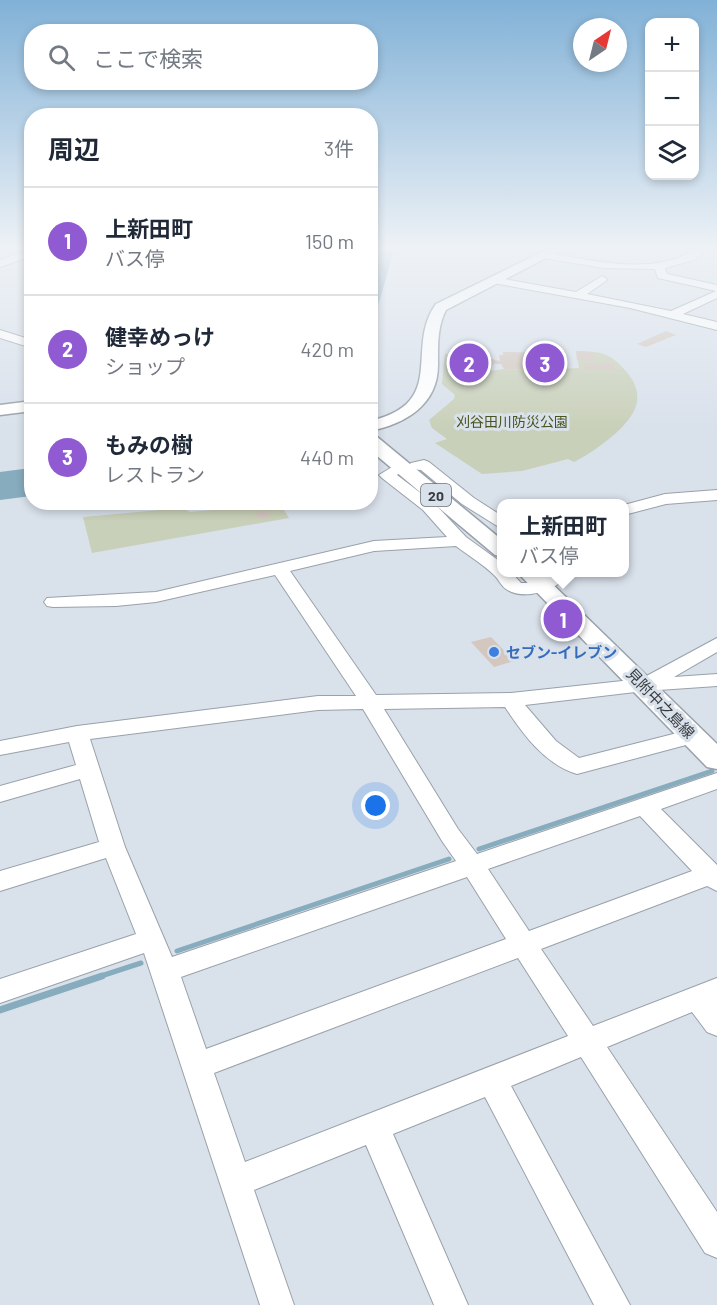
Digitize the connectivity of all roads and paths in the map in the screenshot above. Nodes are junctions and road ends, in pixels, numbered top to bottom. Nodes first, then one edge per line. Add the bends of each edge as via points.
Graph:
1 (442, 308) edge
2 (636, 308) edge
3 (687, 308) edge
4 (672, 315) junction
5 (717, 326) edge
6 (0, 334) edge
7 (24, 341) edge
8 (24, 407) edge
9 (0, 410) edge
10 (378, 424) edge
11 (378, 447) edge
12 (416, 466) dead end
13 (392, 472) dead end
14 (717, 495) edge
15 (629, 509) edge
16 (497, 521) edge
17 (460, 541) junction
18 (497, 548) edge
19 (279, 568) junction
20 (497, 568) edge
21 (506, 577) edge
22 (539, 577) edge
23 (542, 577) edge
24 (53, 602) dead end
25 (717, 644) edge
26 (717, 680) edge
27 (644, 685) junction
28 (511, 700) junction
29 (368, 701) junction
30 (77, 733) junction
31 (693, 736) junction
32 (0, 748) edge
33 (717, 760) edge
34 (88, 769) junction
35 (717, 781) edge
36 (0, 794) edge
37 (644, 806) junction
38 (113, 847) junction
39 (473, 866) junction
40 (714, 877) edge
41 (0, 881) edge
42 (151, 940) junction
43 (523, 943) junction
44 (165, 971) junction
45 (0, 991) edge
46 (708, 994) edge
47 (717, 1023) edge
48 (588, 1043) junction
49 (197, 1066) junction
50 (492, 1081) junction
51 (374, 1128) junction
52 (237, 1181) junction
53 (717, 1241) edge
54 (277, 1305) edge
55 (451, 1305) edge
56 (613, 1305) edge

1 - 10 main road via 436,313 430,340 428,384 410,409
2 - 4 street
3 - 4 street
4 - 5 street
6 - 7 street
8 - 9 main road
11 - 18 main road, 20
12 - 16 street via 424,465
13 - 17 street via 387,475 429,507
14 - 15 street via 665,499
17 - 19 street via 374,546
17 - 20 street
19 - 24 street via 156,597
19 - 29 street
21 - 22 street via 521,589
23 - 27 main road, 見附中之島線
25 - 27 street
26 - 27 street
27 - 28 street
27 - 31 main road, 見附中之島線
28 - 29 street
28 - 31 street via 529,728 564,761 577,766
29 - 30 street via 295,705
29 - 39 street
30 - 32 street
30 - 34 street
31 - 33 main road, 見附中之島線
34 - 36 street
34 - 38 street
35 - 37 street
37 - 39 street
37 - 40 street
38 - 41 street
38 - 42 street
39 - 43 street
39 - 44 street
40 - 43 street
42 - 44 street
42 - 45 street
43 - 48 street
43 - 49 street
44 - 49 street
46 - 47 street
46 - 48 street
48 - 50 street
48 - 53 street
49 - 52 street
50 - 51 street
50 - 56 street
51 - 52 street
51 - 55 street
52 - 54 street

